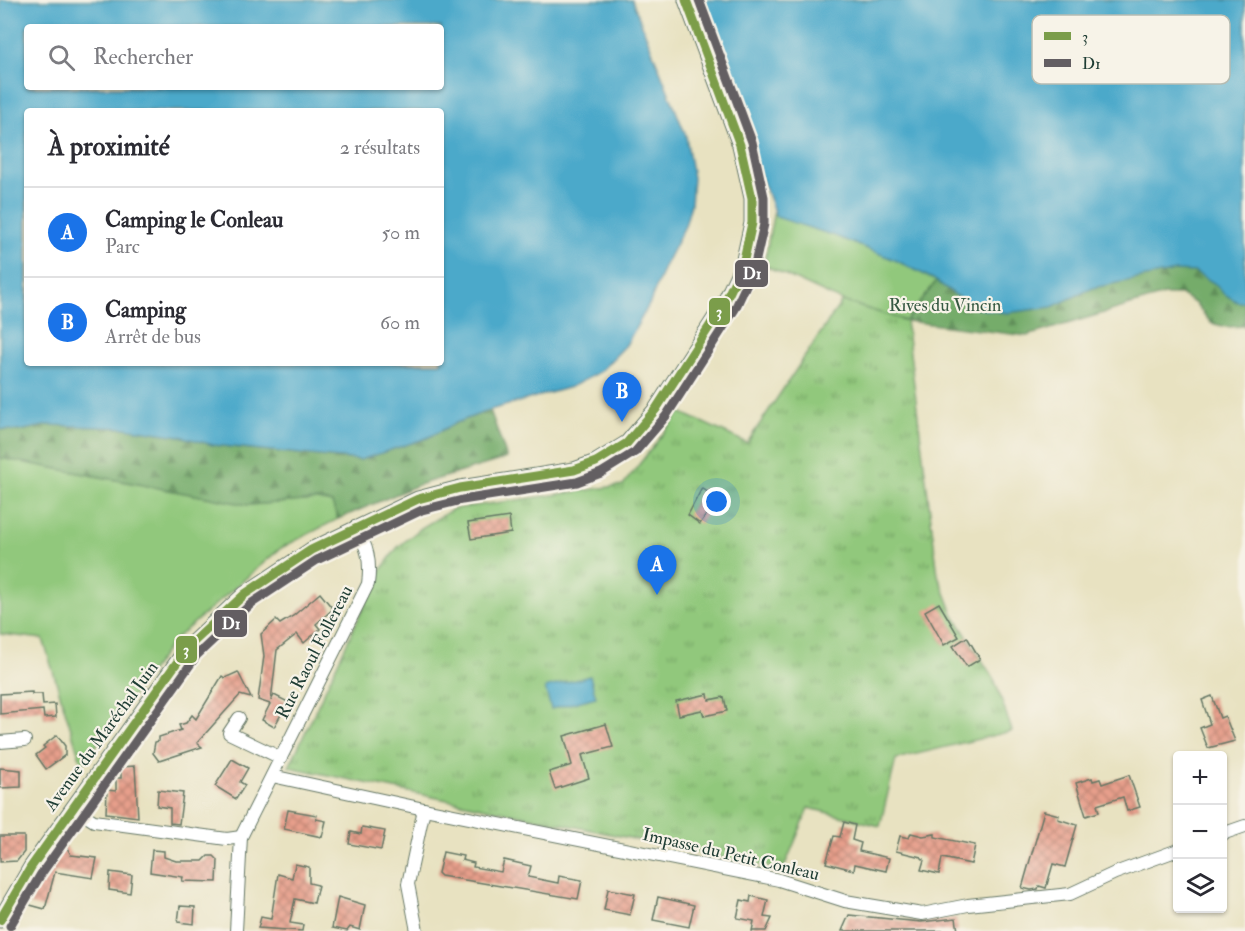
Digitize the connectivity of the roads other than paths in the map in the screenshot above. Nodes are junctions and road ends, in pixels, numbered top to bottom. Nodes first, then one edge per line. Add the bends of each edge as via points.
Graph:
1 (686, 0) edge
2 (355, 527) junction
3 (239, 718) dead end
4 (25, 740) dead end
5 (0, 742) edge
6 (281, 758) junction
7 (272, 776) junction
8 (73, 808) junction
9 (424, 809) junction
10 (1245, 826) edge
11 (1227, 832) edge
12 (241, 837) junction
13 (1173, 852) edge
14 (0, 920) edge
15 (236, 931) edge
16 (417, 931) edge

1 - 2 street, Avenue du Maréchal Juin via 740,146 752,198 752,223 743,264 718,313 656,409 614,453 574,470 439,492
2 - 6 street, Rue Raoul Follereau via 367,550 368,584
2 - 8 street, Avenue du Maréchal Juin via 273,574 220,614 188,647
3 - 6 street via 229,733
4 - 5 street
6 - 7 street, Rue Raoul Follereau
7 - 9 street, Impasse du Petit Conleau
7 - 12 street, Rue Raoul Follereau
8 - 12 street via 94,821 227,839
8 - 14 street, Avenue du Maréchal Juin
9 - 13 street, Impasse du Petit Conleau via 779,880 844,901 922,914 1070,894
9 - 16 street via 408,884
10 - 11 street
12 - 15 street, Rue Raoul Follereau

